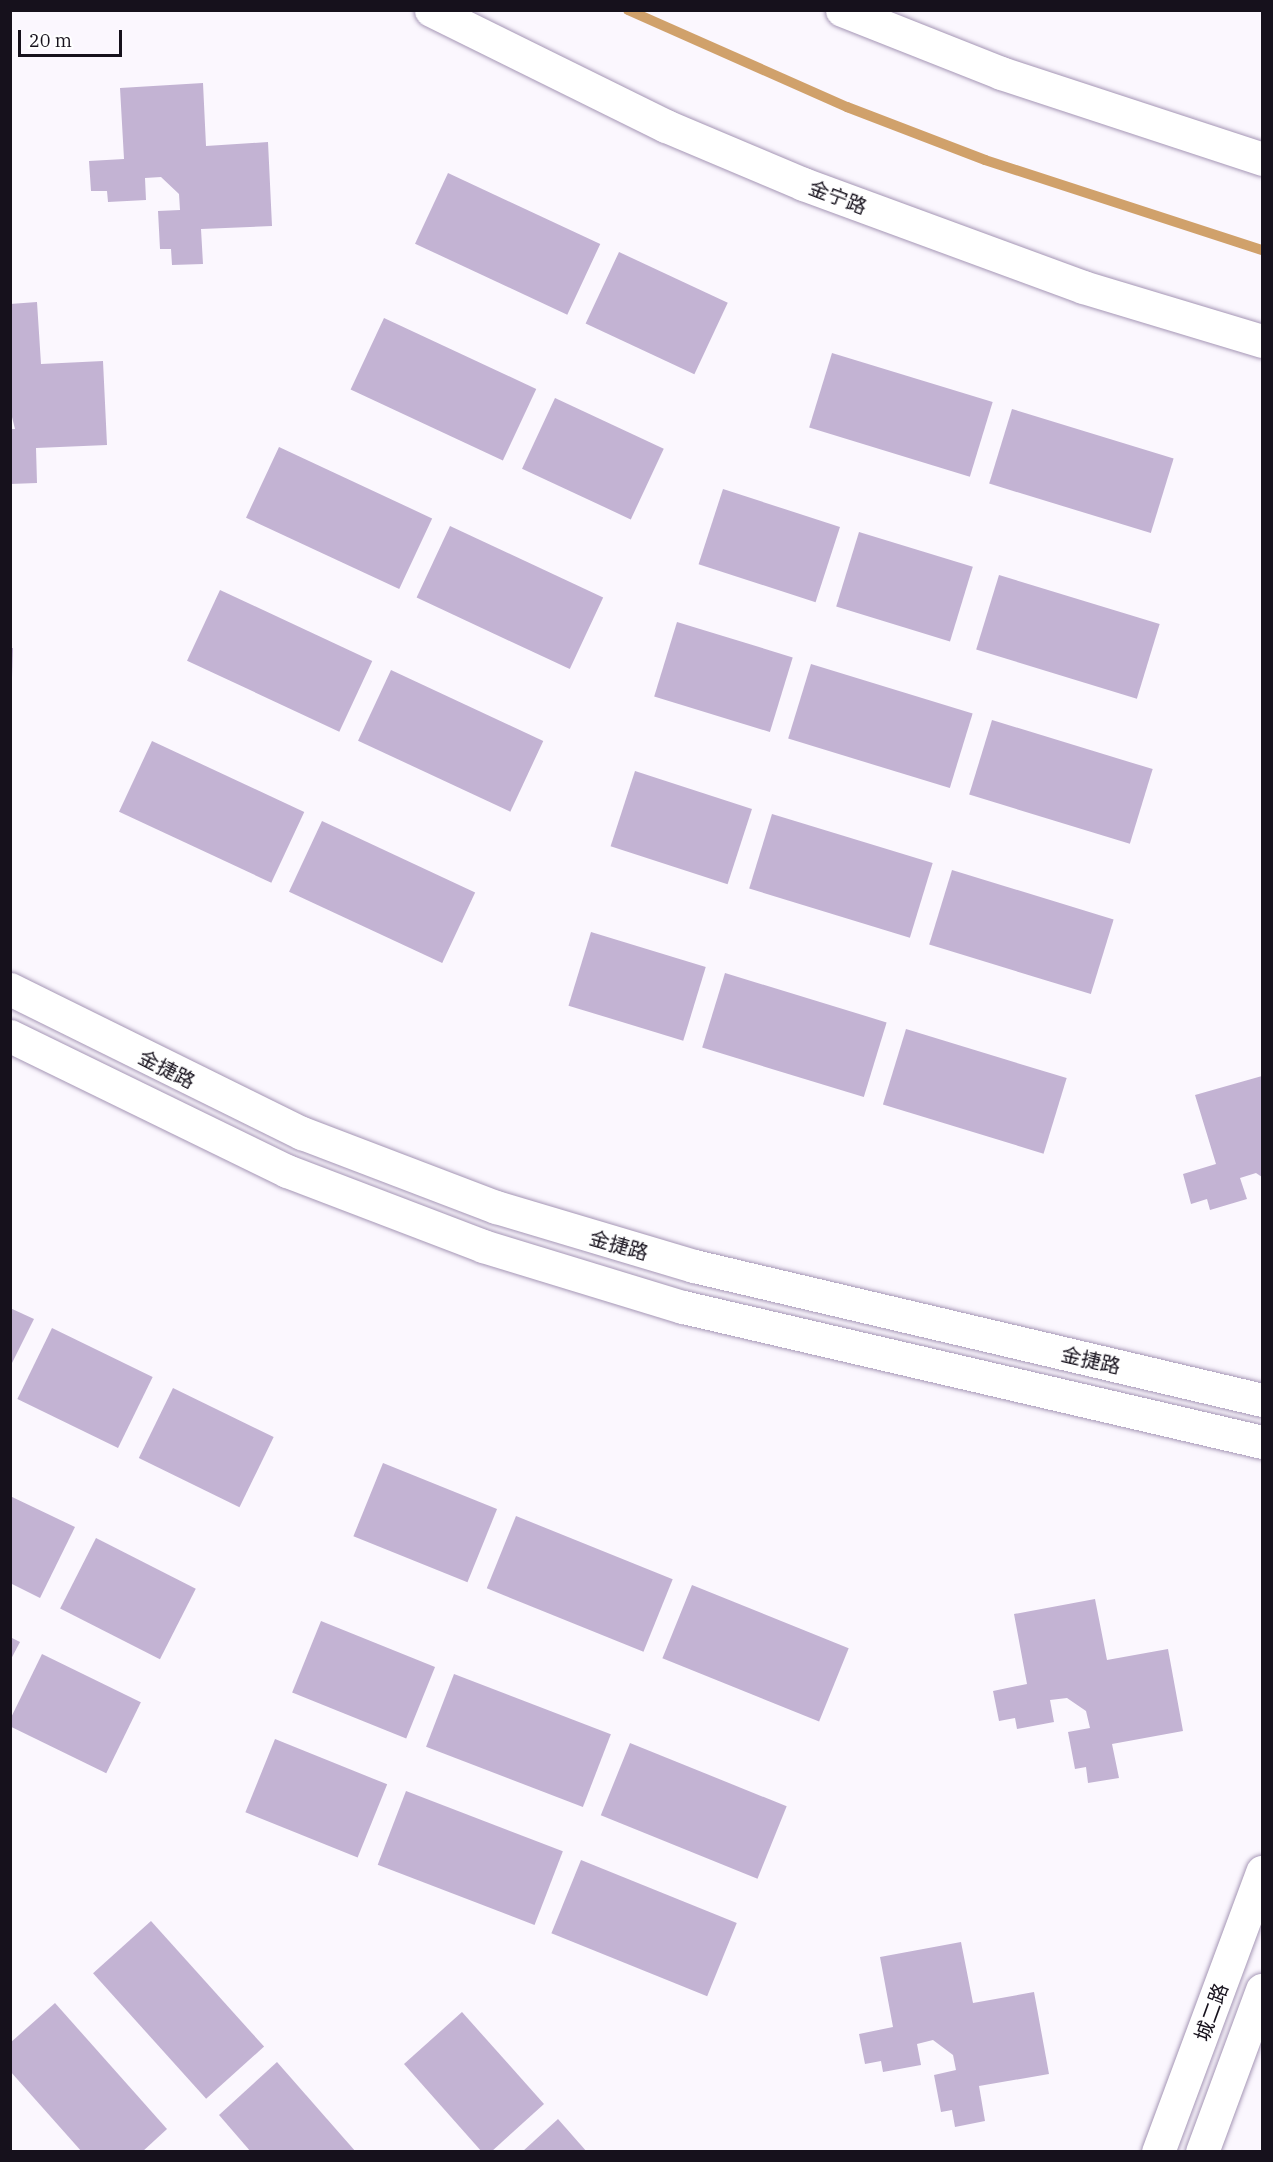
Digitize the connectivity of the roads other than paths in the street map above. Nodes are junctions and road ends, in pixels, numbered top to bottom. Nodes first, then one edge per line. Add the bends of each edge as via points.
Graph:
1 (431, 10) edge
2 (842, 10) edge
3 (1263, 159) edge
4 (1263, 341) edge
5 (10, 989) edge
6 (10, 1036) edge
7 (1259, 1398) edge
8 (1248, 1439) edge
9 (1263, 1458) edge
10 (1263, 1872) edge
11 (1263, 1990) edge
12 (1158, 2151) edge
13 (1202, 2151) edge

1 - 4 street, 金宁路 via 666,126 803,184 1083,287
2 - 3 street via 1001,73
5 - 7 street, 金捷路 via 208,1090 303,1133 496,1207 694,1266
6 - 8 street, 金捷路 via 287,1171 483,1246 683,1306
8 - 9 street
10 - 12 street, 城二路
11 - 13 street, 城二路

